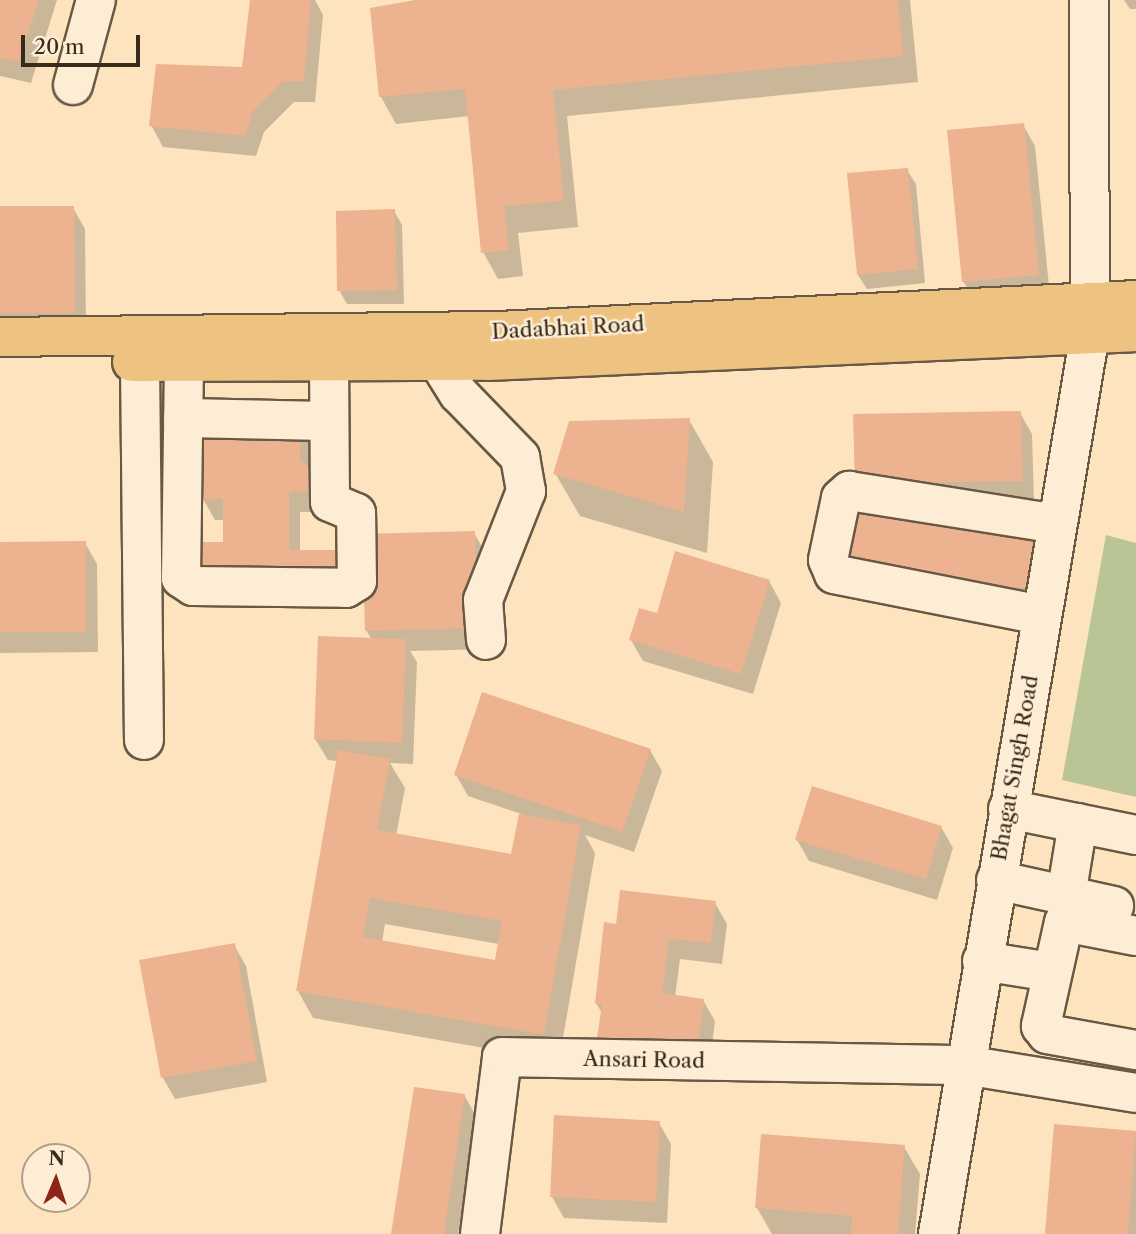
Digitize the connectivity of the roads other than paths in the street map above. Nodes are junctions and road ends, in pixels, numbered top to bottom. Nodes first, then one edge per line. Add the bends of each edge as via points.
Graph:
1 (96, 0) edge
2 (1089, 0) edge
3 (73, 85) dead end
4 (1136, 300) edge
5 (1088, 317) junction
6 (1136, 332) edge
7 (0, 337) edge
8 (438, 361) junction
9 (0, 362) edge
10 (140, 362) junction
11 (184, 362) junction
12 (329, 365) junction
13 (183, 418) junction
14 (329, 421) junction
15 (1050, 523) junction
16 (180, 563) junction
17 (142, 564) junction
18 (1033, 614) junction
19 (486, 640) dead end
20 (144, 740) dead end
21 (1008, 809) junction
22 (1078, 823) junction
23 (1136, 835) edge
24 (996, 880) junction
25 (1066, 895) junction
26 (1136, 910) edge
27 (1136, 936) edge
28 (982, 961) junction
29 (1051, 972) junction
30 (1129, 1049) edge
31 (964, 1065) junction
32 (1125, 1092) edge
33 (480, 1234) edge
34 (938, 1234) edge

1 - 3 street
2 - 5 street, Bhagat Singh Road
4 - 5 main road, Dadabhai Road
5 - 6 main road, Dadabhai Road
5 - 7 main road, Dadabhai Road
5 - 8 main road, Dadabhai Road
5 - 15 street, Bhagat Singh Road
8 - 12 main road, Dadabhai Road
8 - 19 street via 458,394 520,457 526,491 483,600
9 - 10 main road, Dadabhai Road
10 - 11 main road, Dadabhai Road
10 - 17 street
11 - 12 main road, Dadabhai Road
11 - 13 street
12 - 14 street
13 - 14 street
13 - 16 street
14 - 16 street via 330,502 356,513 355,585 193,586 181,578
15 - 18 street, Bhagat Singh Road
15 - 18 street via 849,491 841,498 828,560 834,574
16 - 17 street
17 - 20 street
18 - 21 street, Bhagat Singh Road
21 - 22 street
21 - 24 street, Bhagat Singh Road
22 - 23 street
22 - 25 street
24 - 25 street
24 - 28 street, Bhagat Singh Road
25 - 26 street
27 - 29 street via 1064,922
28 - 29 street
28 - 31 street, Bhagat Singh Road
29 - 30 street via 1044,1032
30 - 32 street
31 - 32 street
31 - 33 street, Ansari Road via 502,1057
31 - 34 street, Bhagat Singh Road

